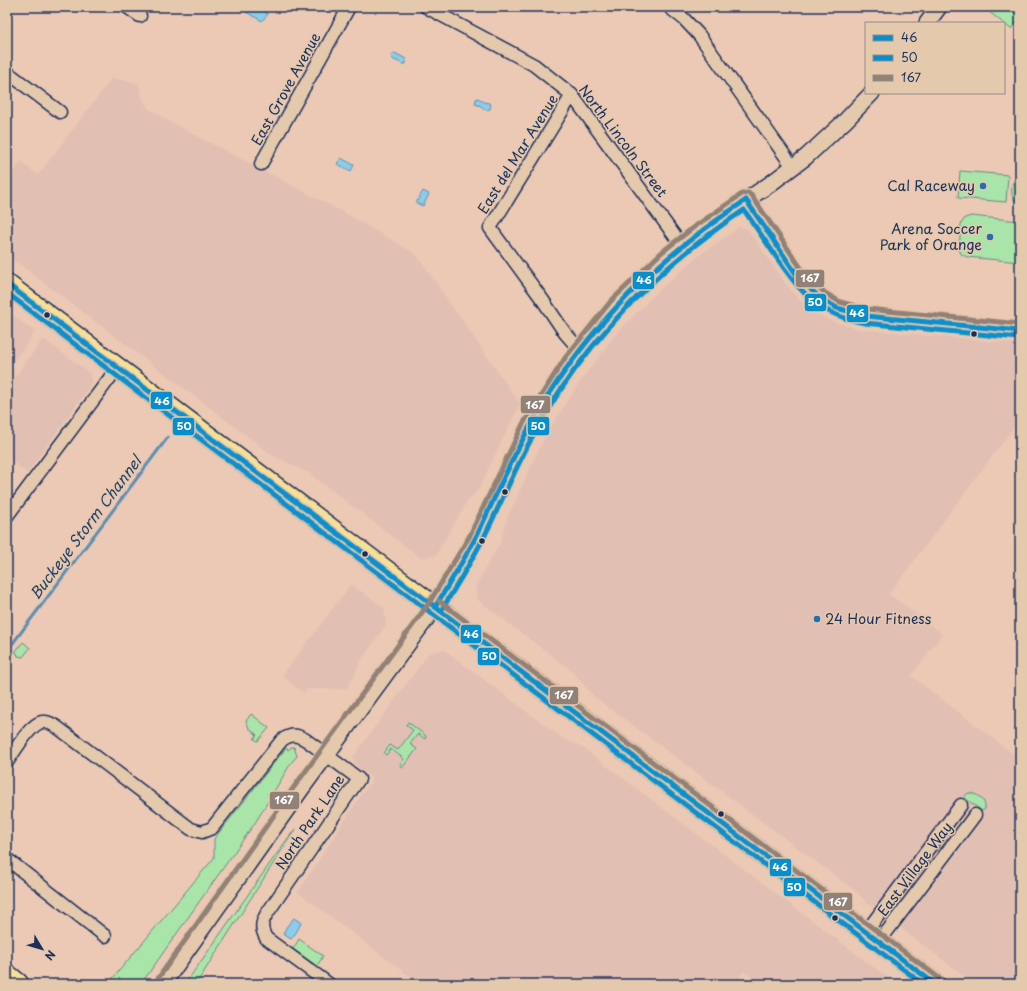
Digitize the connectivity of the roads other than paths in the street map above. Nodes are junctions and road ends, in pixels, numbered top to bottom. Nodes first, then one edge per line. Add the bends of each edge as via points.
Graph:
1 (128, 7) edge
2 (349, 7) edge
3 (426, 7) edge
4 (669, 7) edge
5 (940, 7) edge
6 (140, 16) dead end
7 (928, 22) edge
8 (7, 72) edge
9 (871, 94) edge
10 (572, 95) junction
11 (60, 112) dead end
12 (261, 164) dead end
13 (792, 167) junction
14 (746, 200) junction
15 (682, 246) junction
16 (7, 284) edge
17 (1020, 331) edge
18 (580, 350) junction
19 (118, 368) junction
20 (7, 516) edge
21 (435, 607) junction
22 (326, 755) junction
23 (7, 762) edge
24 (961, 805) dead end
25 (975, 815) dead end
26 (7, 859) edge
27 (106, 936) dead end
28 (872, 937) junction
29 (7, 976) edge
30 (18, 984) edge
31 (163, 984) edge
32 (329, 984) edge
33 (935, 984) edge

1 - 6 street
2 - 12 street, East Grove Avenue
3 - 10 street, North Lincoln Street via 534,65
4 - 13 street via 699,35
5 - 7 street
8 - 11 street
9 - 13 street via 831,135
10 - 15 street, North Lincoln Street
10 - 18 street, East del Mar Avenue via 490,228
13 - 14 street
14 - 15 street
14 - 17 street via 799,278 821,299 837,309 866,316
15 - 18 street via 628,294
16 - 19 main road
18 - 21 street via 538,412 516,452 475,540
19 - 20 street
19 - 21 main road
21 - 22 street
21 - 28 main road
22 - 23 street, North Park Lane via 300,736 290,735 277,746 212,828 202,832 192,829 47,722 41,722 28,732
22 - 31 street
22 - 32 street, North Park Lane via 359,780 261,923 266,938
24 - 28 street, East Village Way
25 - 28 street, East Village Way
26 - 27 street
28 - 33 main road
29 - 30 highway

